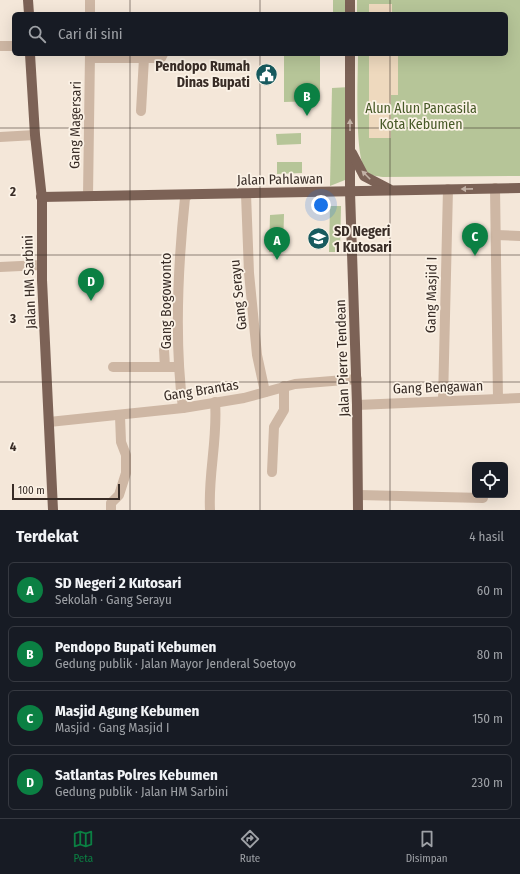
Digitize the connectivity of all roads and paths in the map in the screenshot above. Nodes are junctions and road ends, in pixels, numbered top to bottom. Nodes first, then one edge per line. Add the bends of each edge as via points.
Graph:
1 (28, 0) edge
2 (90, 0) edge
3 (350, 0) edge
4 (29, 12) edge
5 (90, 12) edge
6 (350, 12) edge
7 (0, 46) edge
8 (12, 46) edge
9 (30, 56) edge
10 (90, 56) edge
11 (162, 56) edge
12 (350, 56) edge
13 (144, 58) junction
14 (141, 111) dead end
15 (35, 135) junction
16 (0, 137) edge
17 (350, 149) junction
18 (350, 178) junction
19 (495, 188) junction
20 (520, 188) edge
21 (448, 189) junction
22 (366, 191) junction
23 (392, 191) junction
24 (333, 192) junction
25 (350, 192) junction
26 (246, 194) junction
27 (88, 196) junction
28 (187, 196) junction
29 (42, 197) junction
30 (352, 206) junction
31 (496, 235) junction
32 (520, 236) edge
33 (42, 266) junction
34 (0, 268) edge
35 (164, 350) dead end
36 (113, 367) dead end
37 (165, 367) junction
38 (180, 367) junction
39 (357, 379) junction
40 (284, 386) junction
41 (265, 392) junction
42 (520, 398) edge
43 (498, 399) junction
44 (443, 401) junction
45 (215, 402) junction
46 (357, 405) junction
47 (183, 408) junction
48 (120, 416) junction
49 (49, 422) junction
50 (272, 472) dead end
51 (358, 495) junction
52 (472, 498) edge
53 (53, 510) edge
54 (110, 510) edge
55 (210, 510) edge
56 (358, 510) edge

1 - 4 main road
2 - 5 street
3 - 6 main road
7 - 8 street
9 - 15 main road, Jalan HM Sarbini
10 - 13 street
10 - 27 street, Gang Magersari
11 - 13 street
17 -> 12 main road, Jalan Pierre Tendean
13 - 14 street
15 - 16 street
15 - 29 main road, Jalan HM Sarbini
17 - 18 main road, Jalan Pierre Tendean
23 -> 17 main road via 364,176
18 - 24 main road
18 - 25 main road, Jalan Pierre Tendean
19 - 20 main road, Jalan Pahlawan
19 -> 21 main road, Jalan Pahlawan
19 - 31 street
21 - 23 main road, Jalan Pahlawan
21 - 44 street, Gang Masjid I
22 - 23 main road, Jalan Pahlawan
22 - 25 main road, Jalan Pahlawan
22 - 30 main road
24 - 25 main road, Jalan Pahlawan
24 - 26 main road, Jalan Pahlawan
25 - 30 main road, Jalan Pierre Tendean
26 - 28 main road, Jalan Pahlawan
26 - 41 street, Gang Serayu via 249,273 258,355
27 - 28 main road, Jalan Pahlawan
27 - 29 main road, Jalan Pahlawan
28 - 38 street, Gang Bogowonto via 179,255
29 - 33 main road, Jalan HM Sarbini
30 - 39 main road, Jalan Pierre Tendean
31 - 32 street
31 - 43 street
33 - 34 street
33 - 49 main road, Jalan HM Sarbini
35 - 37 street
36 - 37 street
37 - 38 street
38 - 47 street, Gang Bogowonto
39 - 40 street, Gang Brantas
39 - 46 main road, Jalan Pierre Tendean
40 - 41 street, Gang Brantas
40 - 50 street via 284,410 274,427
41 - 45 street, Gang Brantas
42 - 43 street, Gang Bengawan
43 - 44 street, Gang Bengawan
44 - 46 street, Gang Bengawan
45 - 47 street, Gang Brantas
45 - 55 street
46 - 51 main road, Jalan Pierre Tendean
47 - 48 street, Gang Brantas
48 - 49 street, Gang Brantas
48 - 54 street via 126,473 119,495 111,503
49 - 53 main road, Jalan HM Sarbini
51 - 52 street
51 - 56 main road, Jalan Pierre Tendean

